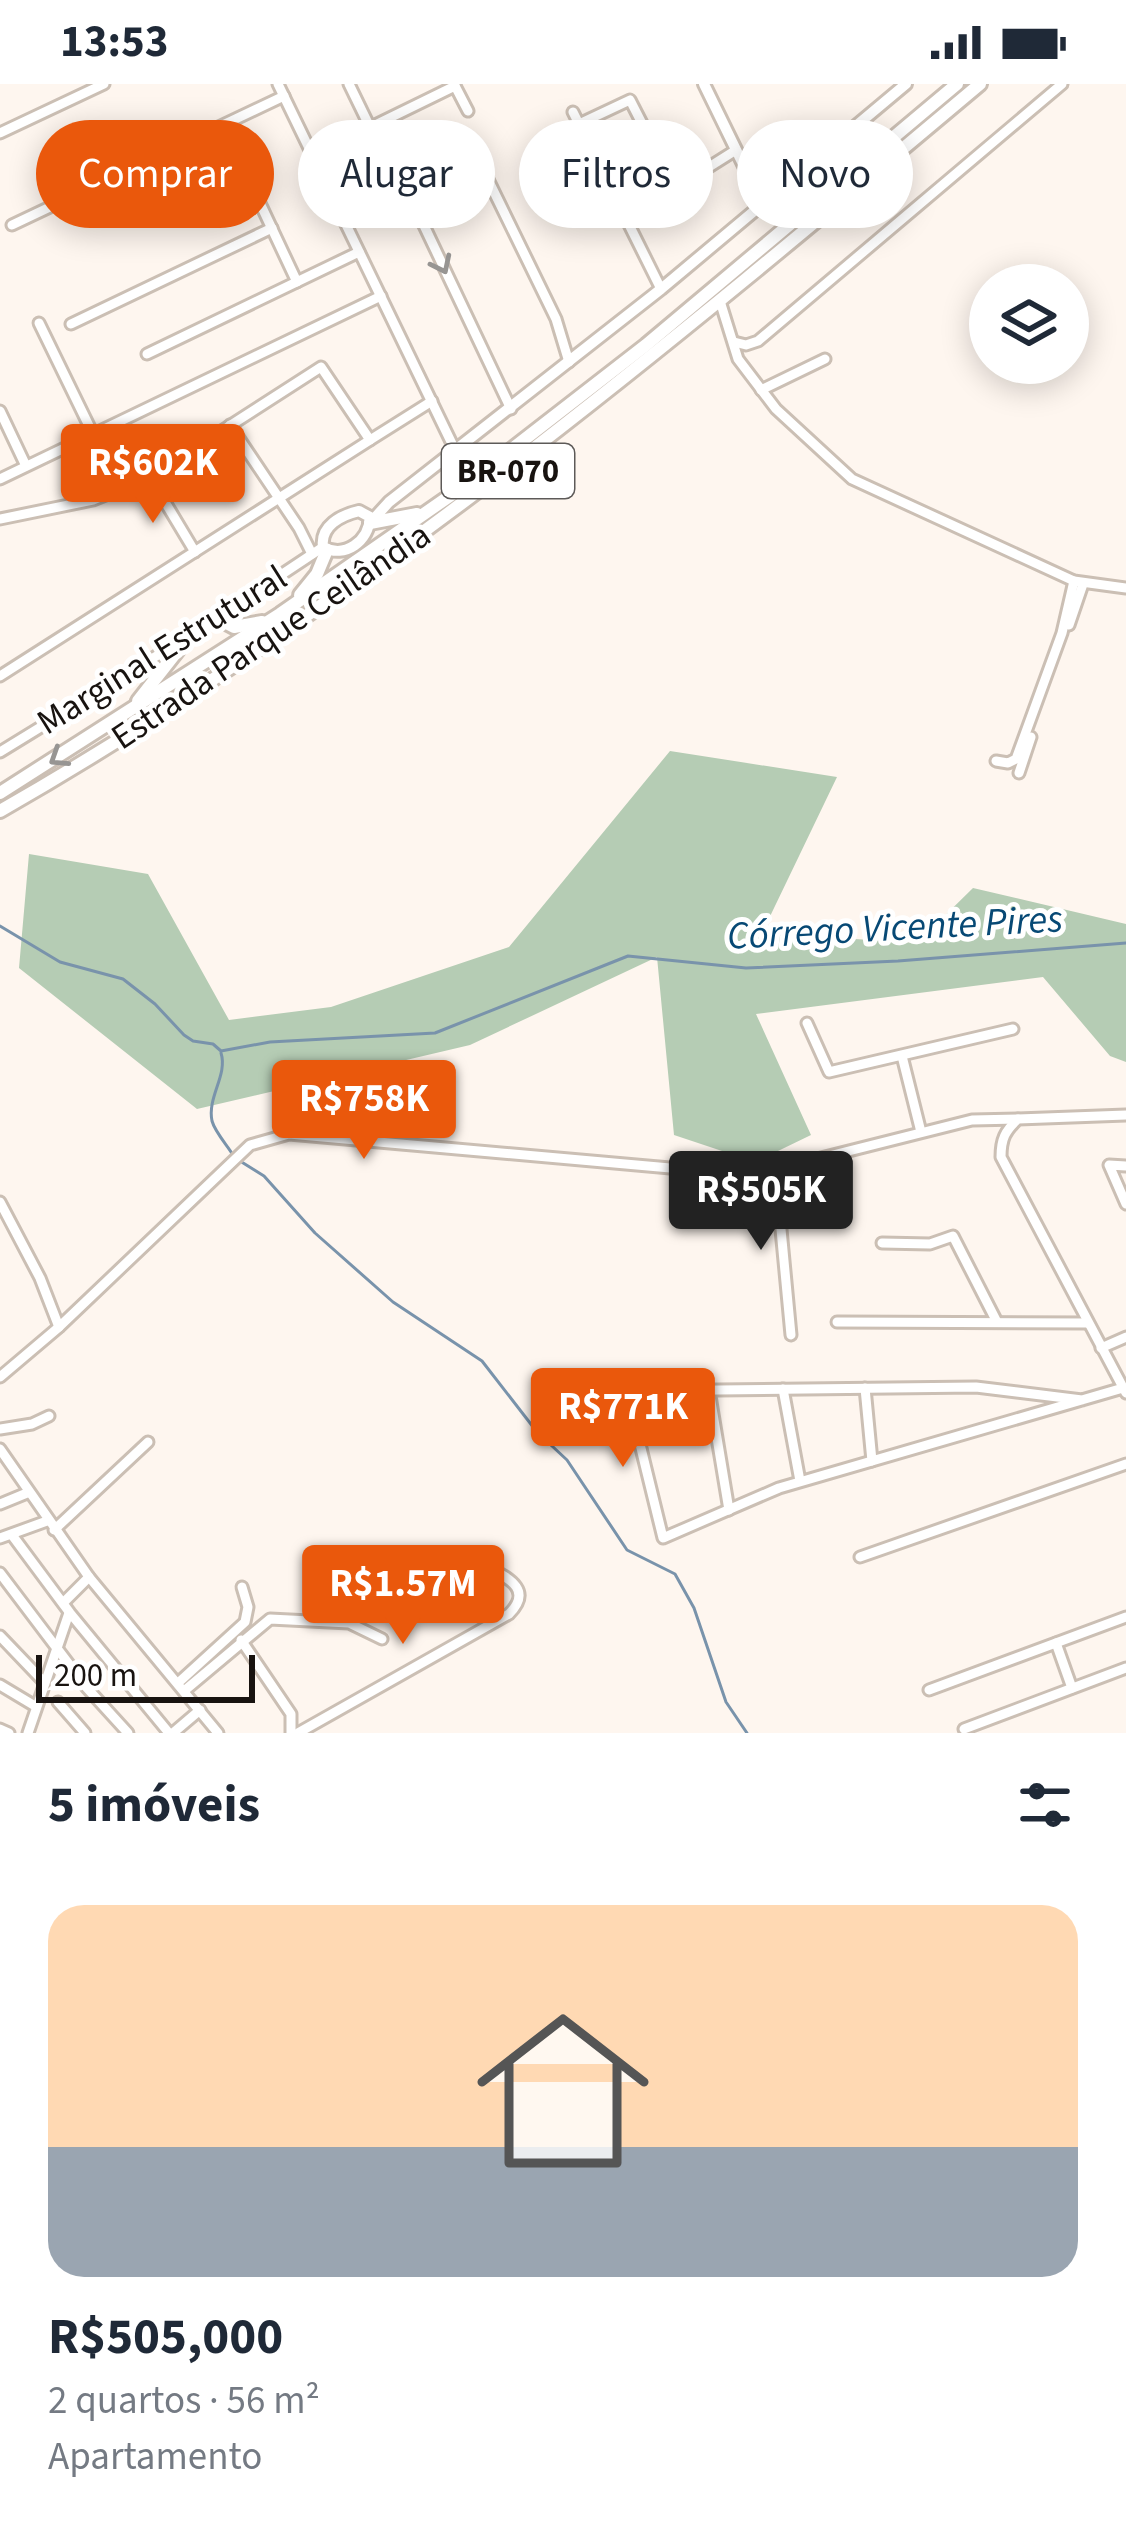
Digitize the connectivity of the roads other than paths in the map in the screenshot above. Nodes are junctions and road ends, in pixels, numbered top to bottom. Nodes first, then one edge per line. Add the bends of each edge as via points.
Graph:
1 (104, 84) edge
2 (278, 84) edge
3 (349, 84) edge
4 (704, 84) edge
5 (906, 84) edge
6 (957, 84) edge
7 (980, 84) edge
8 (1062, 84) edge
9 (454, 85) edge
10 (284, 96) junction
11 (468, 111) dead end
12 (573, 112) dead end
13 (365, 120) edge
14 (385, 120) edge
15 (577, 120) edge
16 (588, 120) edge
17 (640, 120) edge
18 (864, 120) edge
19 (0, 133) edge
20 (733, 144) junction
21 (737, 152) edge
22 (713, 159) edge
23 (12, 224) dead end
24 (737, 227) edge
25 (272, 228) joint
26 (630, 228) edge
27 (359, 252) junction
28 (298, 282) junction
29 (661, 290) junction
30 (382, 296) junction
31 (720, 302) junction
32 (39, 323) dead end
33 (71, 324) dead end
34 (734, 342) junction
35 (147, 354) dead end
36 (567, 356) junction
37 (825, 359) dead end
38 (761, 390) junction
39 (431, 401) junction
40 (512, 409) junction
41 (0, 410) edge
42 (230, 425) junction
43 (93, 434) junction
44 (370, 440) junction
45 (456, 452) junction
46 (26, 466) junction
47 (150, 477) junction
48 (0, 478) edge
49 (279, 496) junction
50 (429, 510) junction
51 (0, 519) edge
52 (368, 520) junction
53 (320, 550) junction
54 (195, 551) junction
55 (1079, 583) junction
56 (1126, 588) edge
57 (285, 610) junction
58 (217, 618) junction
59 (189, 636) junction
60 (0, 676) edge
61 (126, 714) junction
62 (0, 752) edge
63 (996, 760) dead end
64 (1019, 773) dead end
65 (0, 793) edge
66 (0, 811) edge
67 (807, 1023) dead end
68 (1013, 1029) dead end
69 (902, 1056) junction
70 (1126, 1115) edge
71 (1018, 1119) junction
72 (921, 1132) junction
73 (775, 1166) junction
74 (1126, 1166) edge
75 (0, 1202) edge
76 (1126, 1204) edge
77 (882, 1244) dead end
78 (837, 1322) dead end
79 (997, 1322) junction
80 (1088, 1323) junction
81 (59, 1327) junction
82 (791, 1335) dead end
83 (1126, 1337) edge
84 (1101, 1348) junction
85 (0, 1378) edge
86 (865, 1388) junction
87 (783, 1389) junction
88 (709, 1390) junction
89 (1125, 1391) edge
90 (1082, 1400) junction
91 (49, 1416) dead end
92 (0, 1429) edge
93 (148, 1442) dead end
94 (0, 1449) edge
95 (872, 1461) junction
96 (1126, 1464) edge
97 (4, 1469) edge
98 (800, 1481) junction
99 (27, 1493) junction
100 (0, 1504) edge
101 (729, 1510) junction
102 (50, 1526) junction
103 (6, 1536) edge
104 (860, 1557) dead end
105 (478, 1561) dead end
106 (0, 1573) edge
107 (89, 1577) junction
108 (242, 1587) dead end
109 (66, 1608) junction
110 (1126, 1617) edge
111 (0, 1636) edge
112 (241, 1640) junction
113 (382, 1640) dead end
114 (1056, 1643) junction
115 (56, 1648) junction
116 (1126, 1668) edge
117 (44, 1682) junction
118 (0, 1685) edge
119 (181, 1687) junction
120 (1072, 1688) junction
121 (929, 1690) dead end
122 (58, 1702) dead end
123 (35, 1706) junction
124 (200, 1710) junction
125 (291, 1714) junction
126 (321, 1720) junction
127 (0, 1729) edge
128 (964, 1729) dead end
129 (9, 1733) edge
130 (28, 1733) edge
131 (85, 1733) edge
132 (128, 1733) edge
133 (171, 1733) edge
134 (218, 1733) edge
135 (294, 1733) edge

1 - 19 street
2 - 10 street
3 - 13 street
4 - 20 main road
5 - 18 main road
6 - 50 highway, Estrada Parque Ceilândia / BR-070 via 646,345
7 - 31 highway, Estrada Parque Ceilândia / BR-070
8 - 34 street via 758,341
9 - 11 street
9 - 14 street
10 - 23 street
10 - 27 street
12 - 15 street
16 - 17 street via 630,100
20 - 21 main road
20 - 22 street
24 - 29 main road
25 - 28 street
25 - 33 street
26 - 29 street
27 - 28 street
27 - 30 street
28 - 35 street
29 - 36 main road
30 - 39 street
30 - 43 street
31 - 34 street
31 - 66 highway, Estrada Parque Ceilândia / BR-070 via 440,523
32 - 43 street
34 - 38 street
36 - 40 main road
36 -> 40 street via 478,159 411,189
37 - 38 street
38 - 55 street via 852,479
39 - 44 street
39 - 45 street
40 - 45 main road
41 - 46 street
42 - 44 street via 321,367
42 - 47 street
42 - 49 street
43 - 46 street
44 - 49 street
45 - 52 main road
46 - 48 street
47 - 51 street via 93,500
47 - 54 street
49 - 53 street
49 - 54 street
50 - 52 highway
50 - 57 highway, Estrada Parque Ceilândia / BR-070
52 - 53 main road via 356,545
52 - 53 main road via 353,512 338,519
53 - 57 highway via 317,574
53 - 58 street, Marginal Estrutural
54 - 60 street
55 - 56 street
55 - 63 street via 1016,759
55 - 64 street
57 - 58 highway via 253,626
57 - 61 highway, Estrada Parque Ceilândia / BR-070
58 - 59 street, Marginal Estrutural
59 - 61 highway
59 - 62 street, Marginal Estrutural
61 -> 65 highway, Estrada Parque Ceilândia / BR-070
67 - 69 street via 829,1072
68 - 69 street
69 - 72 street
70 - 71 street
71 - 72 street
71 - 80 street via 1005,1132 1001,1157
72 - 73 street
73 - 81 street via 726,1173 289,1134 250,1145
73 - 82 street
74 - 76 street via 1108,1165
75 - 81 street
77 - 79 street via 953,1236
78 - 79 street
79 - 80 street
80 - 84 street
81 - 85 street
83 - 84 street
84 - 89 street
86 - 87 street
86 - 90 street via 976,1387
86 - 95 street
87 - 88 street
87 - 98 street
88 - 101 street
88 - 101 street via 627,1391 663,1538
89 - 90 street
90 - 95 street
91 - 92 street
93 - 102 street
94 - 97 street
95 - 98 street
96 - 104 street
97 - 99 street
98 - 101 street
99 - 100 street
99 - 102 street
102 - 103 street
102 - 107 street
103 - 109 street
105 - 126 street via 515,1584 520,1604
106 - 115 street
107 - 109 street
107 - 119 street
108 - 119 street via 244,1622
109 - 115 street
109 - 133 street
110 - 114 street
111 - 117 street
112 - 113 street via 271,1619 293,1618 350,1624
112 - 119 street
112 - 125 street
114 - 120 street
114 - 121 street
115 - 117 street
115 - 132 street
116 - 120 street
117 - 123 street
118 - 123 street
119 - 124 street
120 - 128 street
122 - 131 street
123 - 130 street
124 - 133 street
124 - 134 street
125 - 126 street
125 - 135 street
126 - 135 street
127 - 129 street

